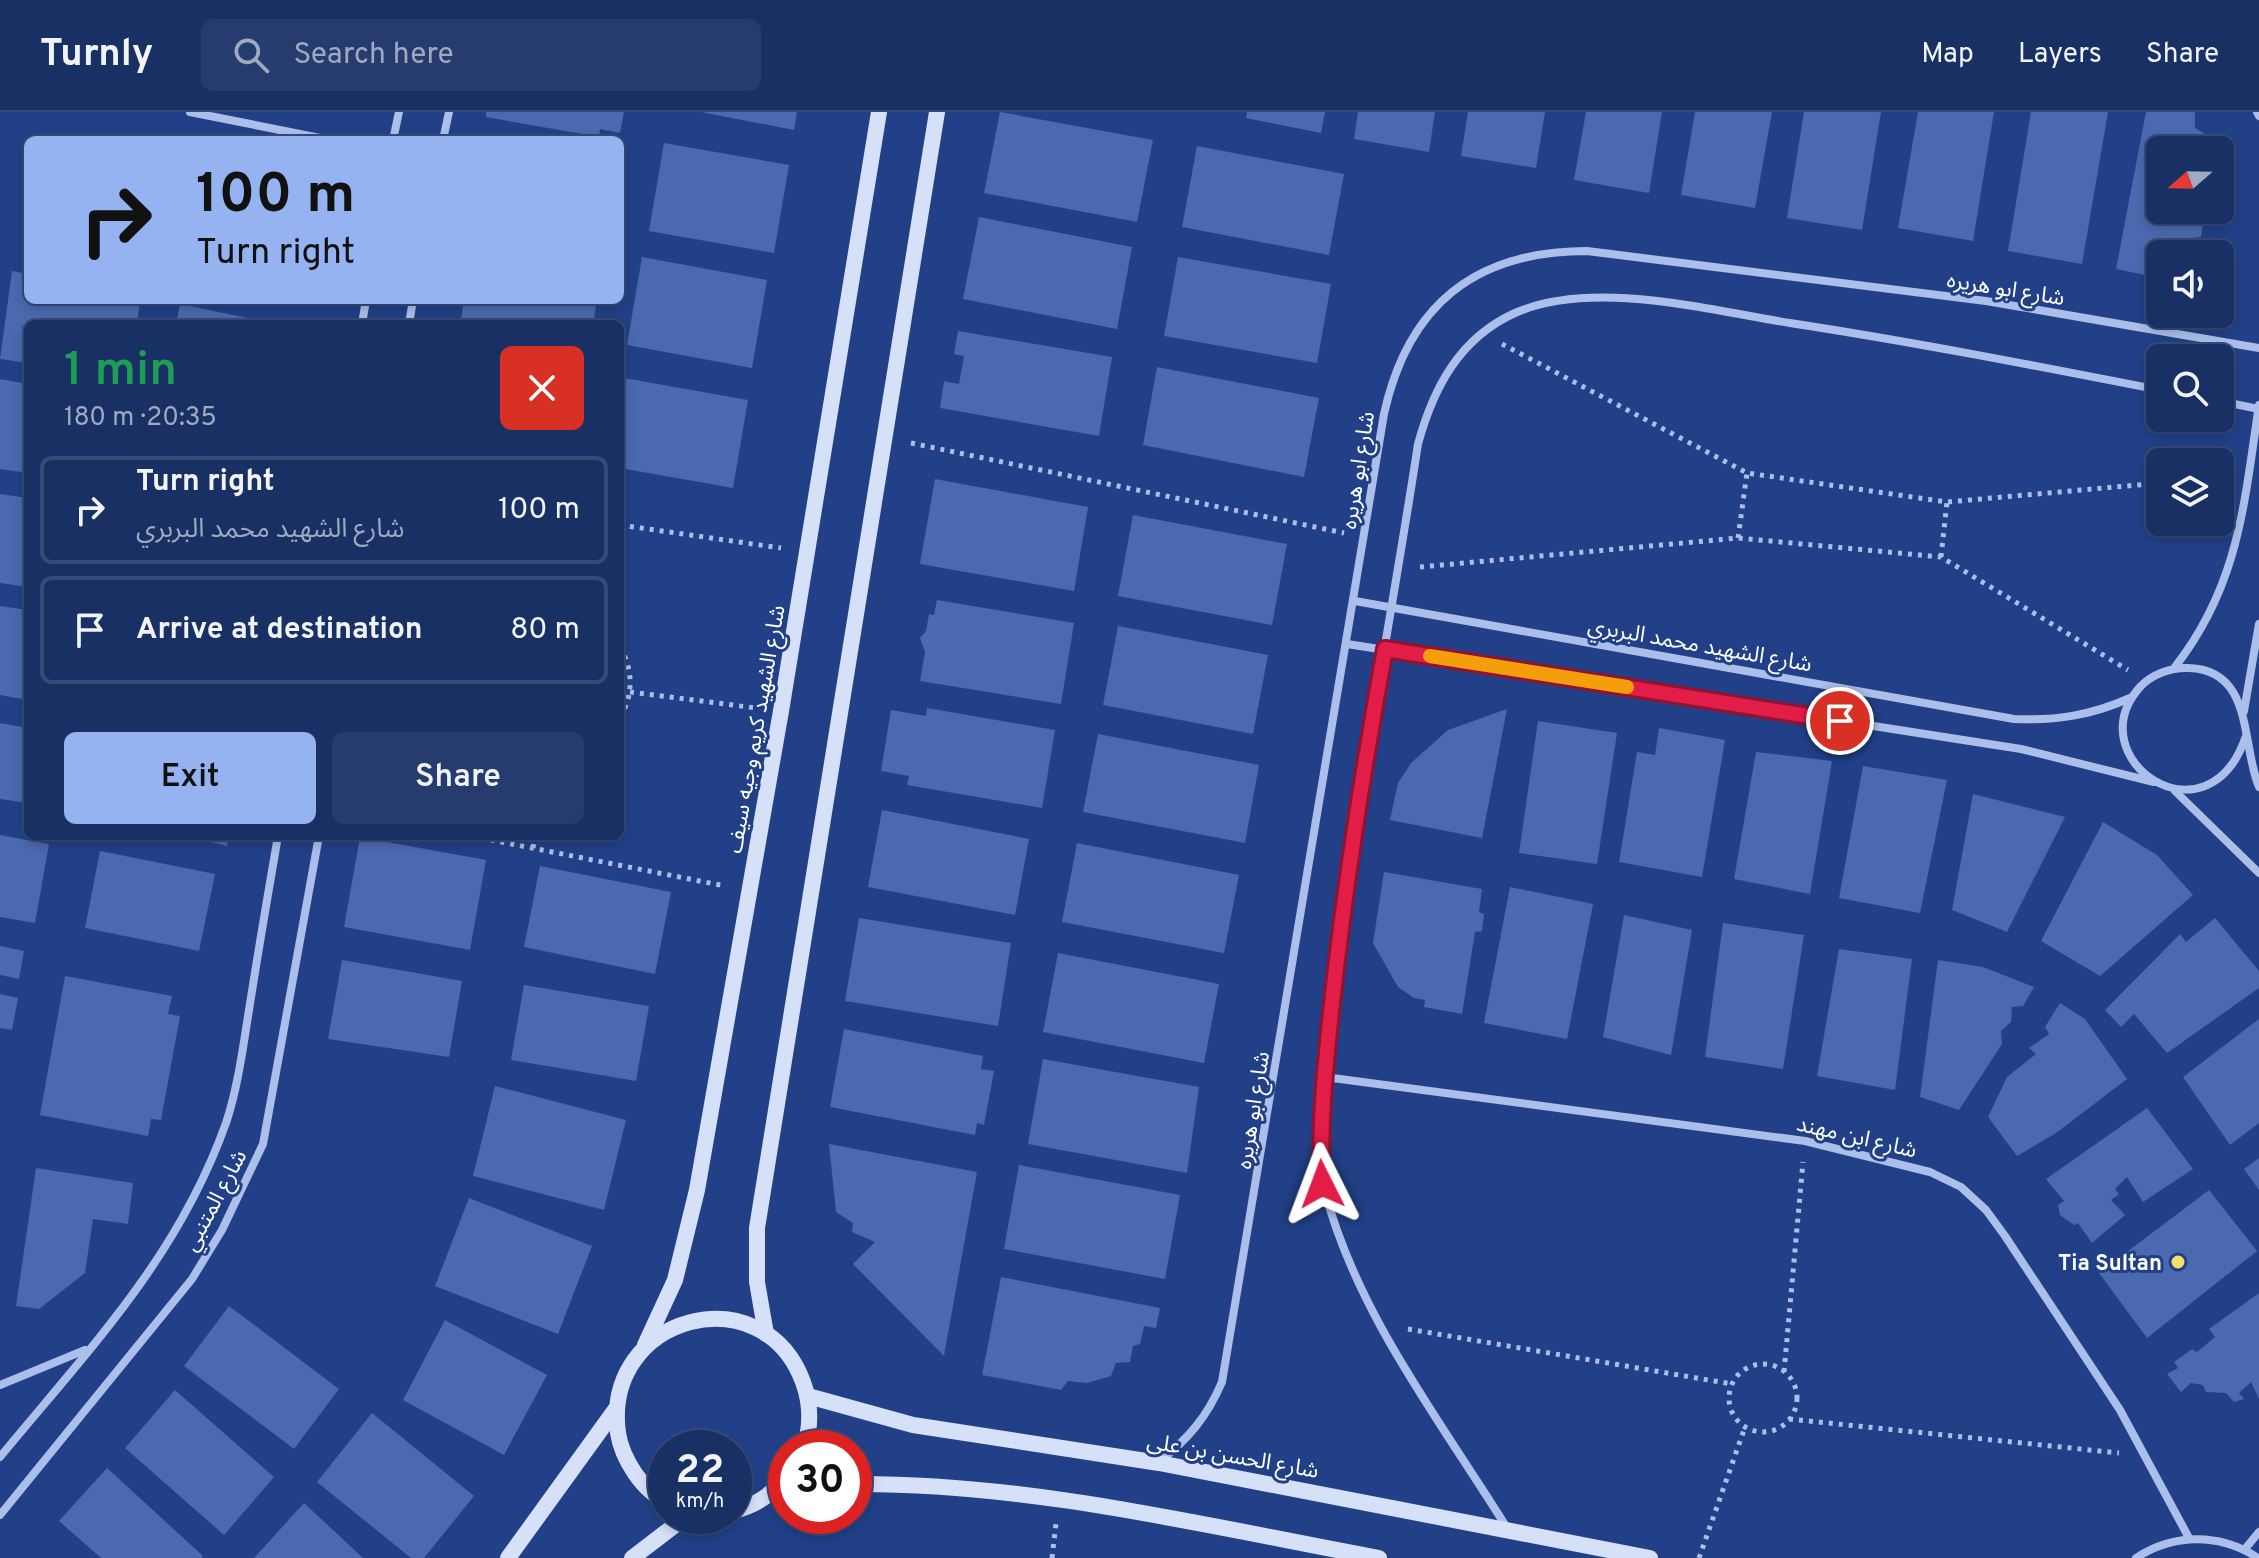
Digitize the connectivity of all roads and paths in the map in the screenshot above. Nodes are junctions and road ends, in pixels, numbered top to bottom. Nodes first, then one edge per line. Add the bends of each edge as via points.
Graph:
1 (190, 112) edge
2 (399, 112) edge
3 (449, 112) edge
4 (879, 112) edge
5 (937, 112) edge
6 (310, 136) edge
7 (394, 136) edge
8 (444, 136) edge
9 (1480, 332) junction
10 (2259, 348) edge
11 (2146, 387) edge
12 (2234, 403) edge
13 (2259, 407) edge
14 (884, 438) junction
15 (1747, 473) junction
16 (2146, 484) edge
17 (1947, 502) junction
18 (624, 526) edge
19 (1364, 537) junction
20 (1738, 538) junction
21 (808, 552) junction
22 (1941, 557) junction
23 (1399, 569) junction
24 (1355, 601) junction
25 (1392, 607) junction
26 (2259, 624) edge
27 (1347, 644) junction
28 (1385, 649) junction
29 (624, 654) edge
30 (2175, 667) junction
31 (2146, 681) junction
32 (630, 692) junction
33 (2130, 698) junction
34 (624, 707) edge
35 (781, 711) junction
36 (2244, 712) junction
37 (2246, 736) junction
38 (2154, 782) junction
39 (2259, 787) edge
40 (2174, 790) junction
41 (277, 840) edge
42 (318, 840) edge
43 (492, 840) edge
44 (534, 840) edge
45 (533, 848) junction
46 (2259, 873) edge
47 (749, 891) junction
48 (1325, 1077) junction
49 (1805, 1141) junction
50 (1380, 1325) junction
51 (766, 1334) junction
52 (645, 1345) junction
53 (89, 1348) junction
54 (1784, 1372) junction
55 (1732, 1384) junction
56 (0, 1385) edge
57 (808, 1396) junction
58 (615, 1410) junction
59 (1789, 1419) junction
60 (1745, 1427) junction
61 (810, 1430) edge
62 (0, 1457) edge
63 (2147, 1457) junction
64 (1159, 1463) junction
65 (872, 1484) edge
66 (648, 1485) edge
67 (0, 1515) edge
68 (1507, 1528) junction
69 (2259, 1532) edge
70 (663, 1534) edge
71 (2189, 1538) junction
72 (2245, 1549) junction
73 (508, 1558) edge
74 (632, 1558) edge
75 (1379, 1558) edge
76 (1650, 1558) edge
77 (1699, 1558) edge
78 (2136, 1558) edge
79 (2258, 1558) edge

1 - 6 street
2 - 7 street
3 - 8 street
4 - 21 street, شارع الشهيد كريم وجيه سيف
5 - 14 street
9 - 11 street via 1516,312 1561,300 1658,302 1913,342
9 - 15 path
9 - 23 street via 1449,368 1430,402 1418,444
10 - 19 street, شارع ابو هريره via 1986,301 1587,251 1546,251 1506,261 1470,279 1437,305 1411,337 1393,374
12 - 13 street
13 - 30 street via 2227,576 2214,609
14 - 19 path
14 - 51 street via 757,1228 757,1282
15 - 17 path
15 - 20 path
16 - 17 path
17 - 22 path
18 - 21 path
19 - 24 street, شارع ابو هريره
20 - 22 path
20 - 23 path
21 - 35 street, شارع الشهيد كريم وجيه سيف
22 - 31 path
23 - 25 street
24 - 25 street, شارع الشهيد محمد البربري
24 - 27 street, شارع ابو هريره
25 - 28 street
25 - 33 street, شارع الشهيد محمد البربري via 2014,719 2062,719
26 - 36 street
27 - 28 street
27 - 64 street, شارع ابو هريره via 1222,1382 1189,1439
28 - 38 street via 2021,749
28 - 48 street via 1359,794
29 - 32 path
30 - 31 street
30 - 36 street via 2218,676
31 - 33 street
32 - 34 path
32 - 35 path
33 - 38 street via 2124,735 2128,754
35 - 47 street, شارع الشهيد كريم وجيه سيف
36 - 37 street
37 - 39 street
37 - 40 street via 2238,760 2222,779 2199,789
38 - 40 street
40 - 46 street
41 - 53 street, شارع المتنبي via 227,1120 167,1246
42 - 67 street, شارع المتنبي via 263,1144 246,1184 192,1279
43 - 45 path
44 - 45 path
45 - 47 path
47 - 52 street, شارع الشهيد كريم وجيه سيف via 687,1234 675,1280
48 - 49 street, شارع ابن مهند
48 - 50 street via 1319,1131 1322,1184 1339,1242
49 - 54 path
49 - 63 street, شارع ابن مهند via 1930,1172 1961,1187 1986,1210
50 - 55 path
50 - 68 street
51 - 52 street via 736,1321 703,1318 672,1327
51 - 57 street via 785,1350
52 - 58 street, شارع الشهيد كريم وجيه سيف via 630,1364
53 - 56 street
53 - 62 street, شارع المتنبي
54 - 55 path via 1773,1366 1749,1367
54 - 59 path via 1797,1394
55 - 60 path via 1733,1415
57 - 61 street
57 - 64 street, شارع الحسن بن على via 913,1425
58 - 66 street via 620,1444 636,1475
58 - 73 street
59 - 60 path via 1769,1432
59 - 63 path
60 - 77 path
63 - 71 street, شارع ابن مهند
64 - 68 street, شارع الحسن بن على
65 - 75 street via 1059,1498
68 - 76 street, شارع الحسن بن على
69 - 72 street
70 - 74 street
71 - 72 street
71 - 78 street via 2167,1542
72 - 79 street

